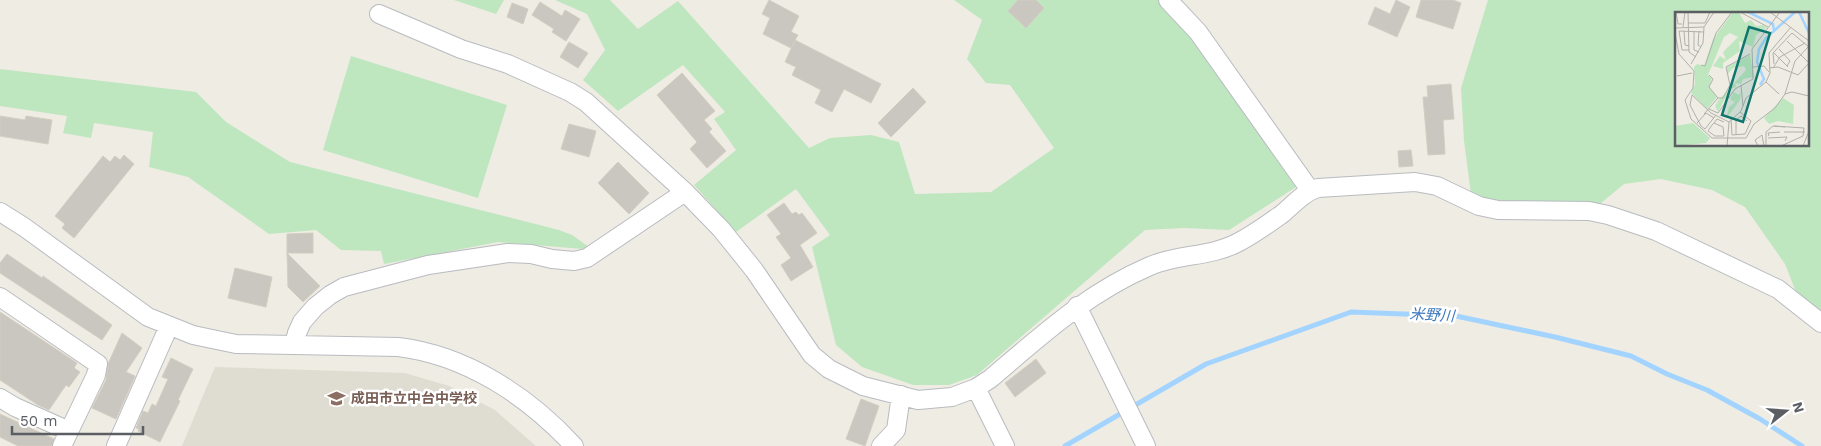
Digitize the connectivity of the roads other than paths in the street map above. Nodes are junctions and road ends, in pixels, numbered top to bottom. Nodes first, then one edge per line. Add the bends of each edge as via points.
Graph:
1 (1168, 0) edge
2 (379, 14) dead end
3 (1310, 190) junction
4 (684, 192) junction
5 (0, 212) edge
6 (0, 297) edge
7 (1077, 306) junction
8 (1821, 323) edge
9 (169, 326) junction
10 (294, 345) junction
11 (976, 388) junction
12 (901, 396) junction
13 (0, 398) edge
14 (65, 439) edge
15 (116, 446) edge
16 (574, 446) edge
17 (881, 446) edge
18 (1006, 446) edge
19 (1146, 446) edge

1 - 3 street via 1198,32
2 - 4 street via 570,92 586,102
3 - 7 street via 1280,215 1237,243 1206,254 1171,259 1151,266
3 - 8 street via 1415,182 1437,186 1479,206 1498,210 1589,211 1608,215 1656,231 1778,289
4 - 10 street via 586,258 566,260 508,253 428,265 344,287 315,307 302,322
4 - 12 street via 721,229 754,270 812,355 844,378
5 - 9 street via 148,316
6 - 14 street via 98,364 96,375
7 - 11 street
7 - 19 street
9 - 10 street via 236,344
9 - 15 street
10 - 16 street via 398,347 459,362 521,398
11 - 12 street via 952,397 918,400
11 - 18 street
12 - 17 street via 896,430
13 - 14 street

